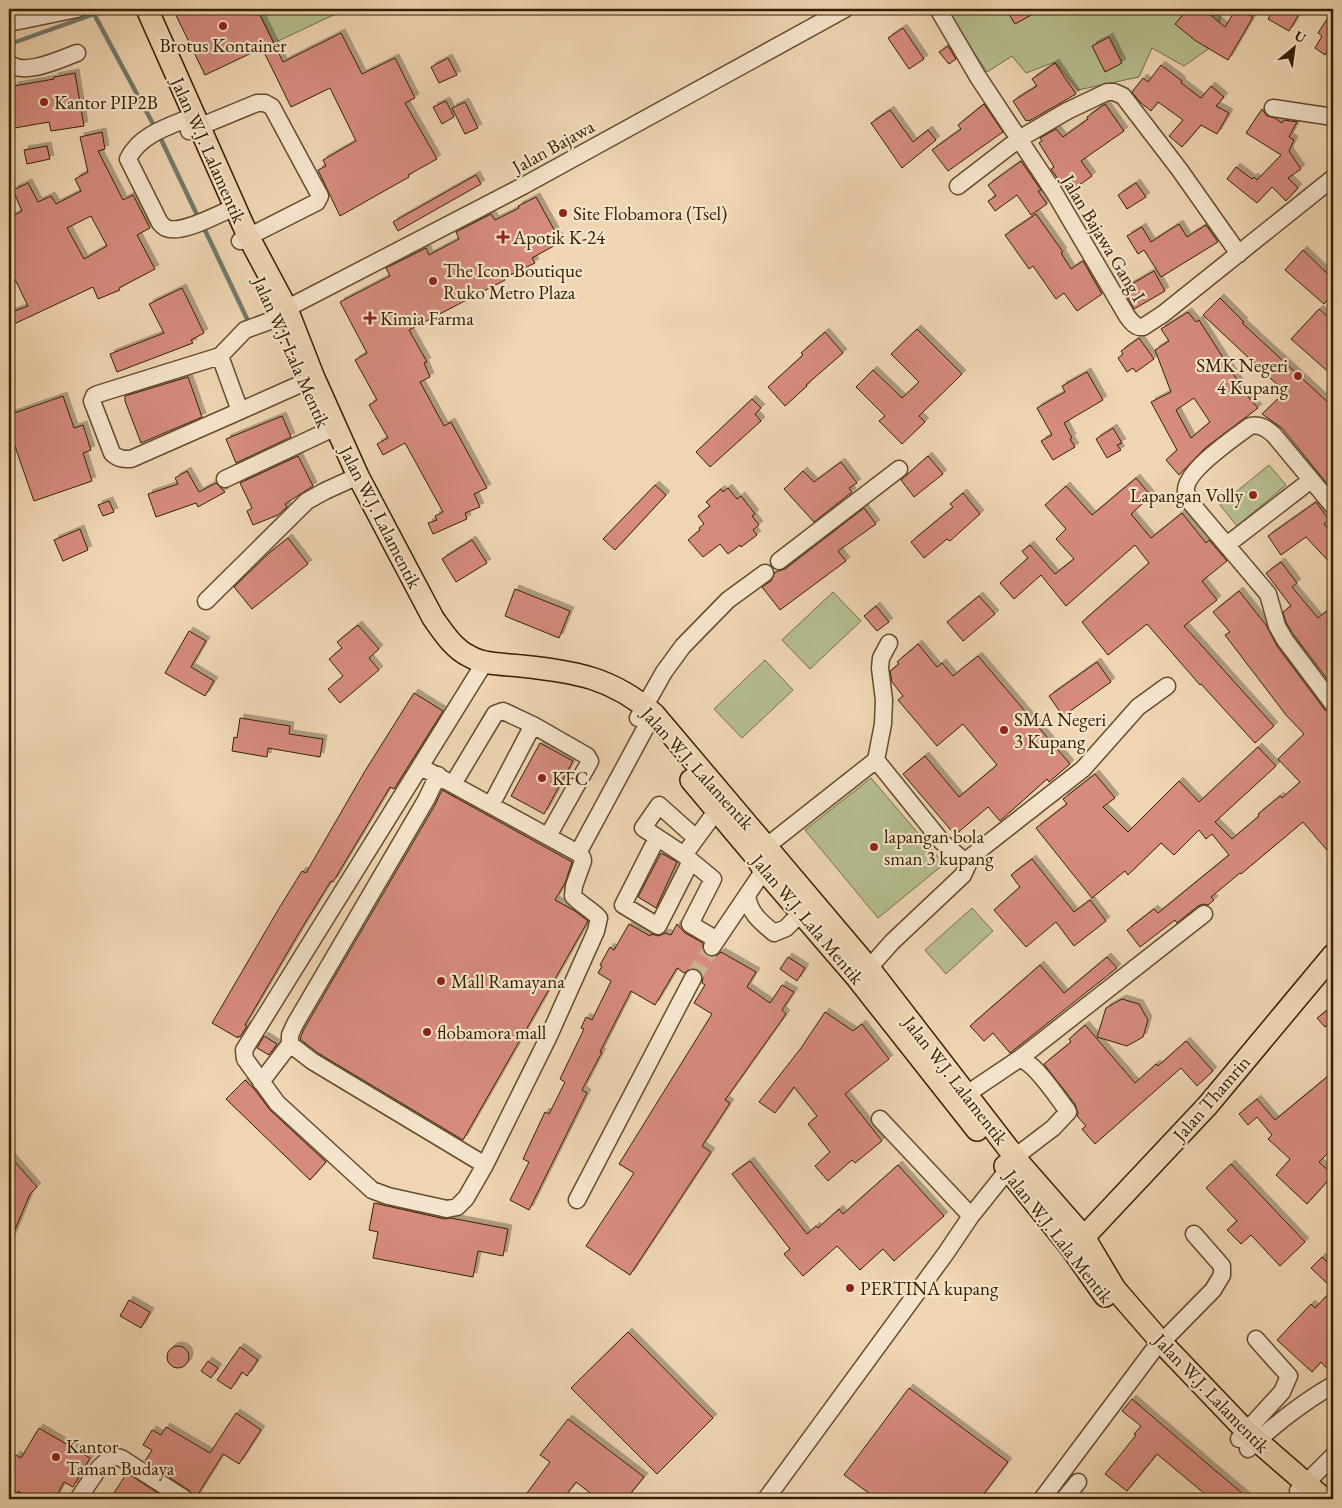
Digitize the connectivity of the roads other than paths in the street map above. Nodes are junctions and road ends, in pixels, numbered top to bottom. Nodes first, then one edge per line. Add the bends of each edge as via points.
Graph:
1 (77, 9) edge
2 (132, 9) edge
3 (147, 9) edge
4 (845, 9) edge
5 (938, 9) edge
6 (9, 23) edge
7 (77, 53) dead end
8 (9, 63) edge
9 (1333, 101) edge
10 (1272, 108) dead end
11 (1333, 108) edge
12 (1333, 116) edge
13 (186, 124) junction
14 (1019, 139) junction
15 (1333, 178) edge
16 (958, 186) dead end
17 (224, 212) junction
18 (244, 238) junction
19 (1239, 254) junction
20 (283, 313) junction
21 (220, 356) junction
22 (310, 380) junction
23 (240, 411) junction
24 (332, 429) junction
25 (898, 469) dead end
26 (353, 478) junction
27 (225, 479) dead end
28 (1311, 480) junction
29 (1333, 506) edge
30 (1228, 544) junction
31 (779, 561) dead end
32 (765, 573) dead end
33 (206, 601) dead end
34 (889, 643) dead end
35 (482, 668) junction
36 (1167, 686) dead end
37 (1333, 704) edge
38 (645, 716) junction
39 (533, 725) junction
40 (876, 760) junction
41 (422, 767) junction
42 (438, 775) junction
43 (453, 784) junction
44 (491, 805) junction
45 (717, 810) junction
46 (548, 836) junction
47 (657, 838) junction
48 (696, 838) junction
49 (578, 853) junction
50 (687, 858) junction
51 (766, 858) junction
52 (968, 864) junction
53 (747, 895) junction
54 (801, 913) junction
55 (1204, 914) dead end
56 (1333, 957) edge
57 (863, 973) junction
58 (693, 978) tunnel mouth
59 (290, 1044) junction
60 (1019, 1059) junction
61 (261, 1082) junction
62 (960, 1098) junction
63 (880, 1120) dead end
64 (1015, 1164) junction
65 (485, 1165) junction
66 (577, 1200) dead end
67 (971, 1216) junction
68 (1194, 1234) dead end
69 (1077, 1242) junction
70 (1256, 1339) dead end
71 (1157, 1347) junction
72 (1333, 1385) edge
73 (1248, 1440) junction
74 (1333, 1456) edge
75 (1078, 1482) dead end
76 (1304, 1492) edge
77 (78, 1499) edge
78 (185, 1499) edge
79 (766, 1499) edge
80 (1042, 1499) edge
81 (1064, 1499) edge
82 (1324, 1499) edge

1 - 6 street
2 - 13 main road
3 - 13 main road, Jalan W.J. Lalamentik
4 - 20 street, Jalan Bajawa
5 - 14 street, Jalan Bajawa Gang I
7 - 8 street via 24,69
9 - 11 street
10 - 12 street
13 - 17 main road, Jalan W.J. Lalamentik
13 - 17 street via 140,141 128,159 160,223 167,228 180,229
13 - 18 street via 265,103 272,107 320,196 317,202
14 - 16 street
14 - 19 street via 1098,95 1114,92 1123,96
14 - 19 street, Jalan Bajawa Gang I via 1127,316 1139,328 1163,314
15 - 19 street, Jalan Bajawa Gang I
17 - 18 main road, Jalan W.J. Lalamentik
18 - 20 main road, Jalan W.J. Lalamentik
20 - 21 street, Jalan Bajawa via 252,328
20 - 22 main road, Jalan W.J. Lalamentik
21 - 23 street
21 - 23 street via 98,394 92,401 112,453 122,459 131,459
22 - 23 street
22 - 24 main road, Jalan W.J. Lalamentik
24 - 26 main road, Jalan W.J. Lalamentik
24 - 27 street
25 - 31 street
26 - 33 street via 307,501
26 - 35 main road, Jalan W.J. Lalamentik via 433,618 455,646
28 - 29 street
28 - 30 street
28 - 30 street via 1266,428 1250,426 1233,438 1196,470 1186,492
30 - 37 street via 1268,594 1277,626 1285,640
32 - 38 street via 728,600 683,646 664,672
34 - 40 street via 881,658 884,700
35 - 38 main road, Jalan W.J. Lala Mentik via 594,691
35 - 41 street
36 - 52 street via 1138,707 1082,769 968,858
38 - 45 main road, Jalan W.J. Lala Mentik
38 - 49 street
38 - 51 main road, Jalan W.J. Lalamentik
39 - 43 street via 503,711 495,714
39 - 44 street
39 - 46 street via 587,756 590,761
40 - 51 street
40 - 52 street via 942,842
41 - 42 street
41 - 61 street via 248,1041 245,1059
42 - 43 street
42 - 59 street via 295,1024
43 - 44 street
44 - 46 street
45 - 48 street
45 - 51 main road, Jalan W.J. Lala Mentik
46 - 49 street
47 - 48 street via 644,828 659,805
47 - 50 street
47 - 50 street via 623,905 658,926
48 - 50 street
49 - 65 street via 583,861 573,896 599,918 596,931
50 - 53 street via 713,879 690,924 715,943
51 - 53 street
51 - 54 main road, Jalan W.J. Lala Mentik
51 - 57 main road, Jalan W.J. Lalamentik
52 - 57 street via 964,875
53 - 54 street via 748,904 757,919 774,933 786,928
54 - 57 main road, Jalan W.J. Lala Mentik
55 - 60 street
56 - 69 main road, Jalan Thamrin via 1208,1105
57 - 62 main road, Jalan W.J. Lala Mentik
58 - 66 street
59 - 61 street
59 - 65 street via 312,1061
60 - 62 street
60 - 64 street via 1033,1067 1068,1112
61 - 65 street via 332,1155 372,1190 388,1196 447,1209 457,1207
62 - 64 main road, Jalan W.J. Lala Mentik
63 - 67 street
64 - 67 street
64 - 69 main road, Jalan W.J. Lalamentik
67 - 79 street
68 - 71 street via 1222,1266 1222,1275 1212,1290
69 - 71 main road, Jalan W.J. Lalamentik
70 - 73 street via 1289,1376 1282,1392
71 - 73 main road
71 - 80 street
72 - 73 street
73 - 76 main road
74 - 76 street
75 - 81 street
76 - 82 main road
77 - 78 street via 98,1468 112,1456 121,1458

